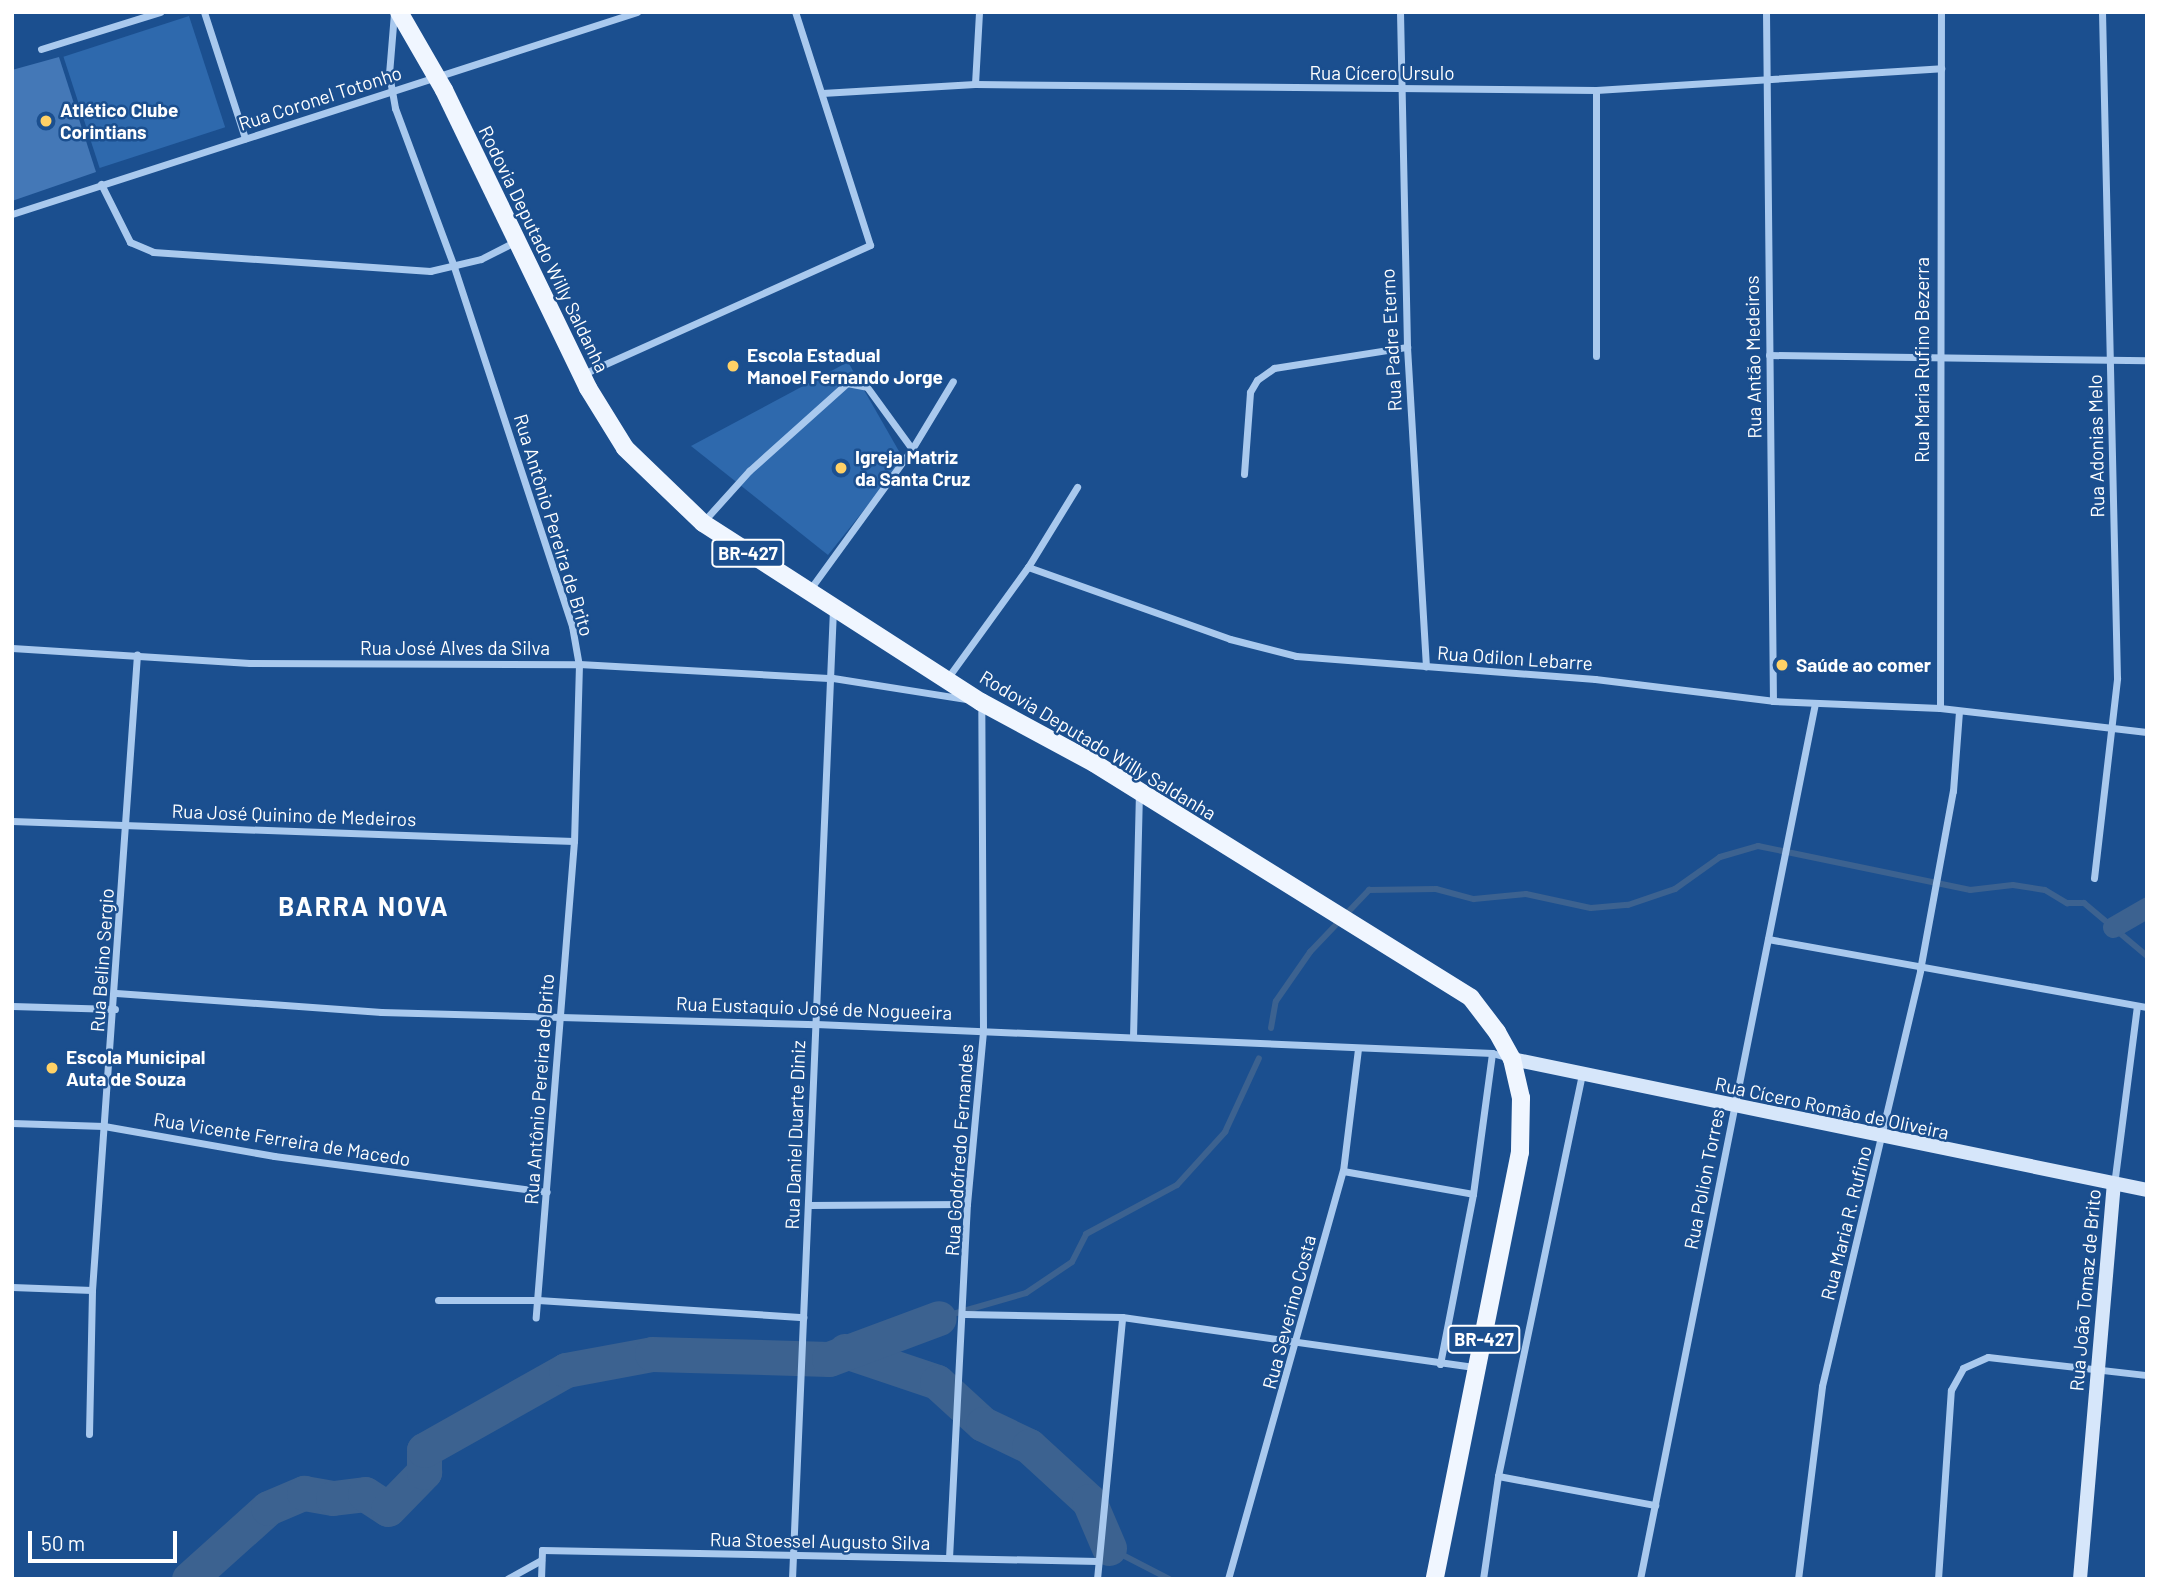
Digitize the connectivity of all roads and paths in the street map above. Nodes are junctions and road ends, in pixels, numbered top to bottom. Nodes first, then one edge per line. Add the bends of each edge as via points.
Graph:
1 (160, 12) edge
2 (204, 12) edge
3 (397, 12) edge
4 (637, 12) edge
5 (795, 12) edge
6 (979, 12) edge
7 (1400, 12) edge
8 (1766, 12) edge
9 (1941, 12) edge
10 (2102, 12) edge
11 (41, 49) dead end
12 (1941, 68) junction
13 (437, 77) junction
14 (1766, 81) junction
15 (975, 84) junction
16 (1398, 89) junction
17 (1596, 90) junction
18 (391, 92) junction
19 (822, 93) junction
20 (245, 138) junction
21 (101, 184) junction
22 (12, 214) edge
23 (514, 242) junction
24 (454, 267) junction
25 (1406, 348) junction
26 (1937, 354) junction
27 (1769, 355) junction
28 (1595, 356) dead end
29 (2147, 360) edge
30 (2110, 361) junction
31 (581, 376) junction
32 (953, 381) dead end
33 (912, 449) junction
34 (1244, 474) dead end
35 (1077, 487) dead end
36 (703, 523) junction
37 (1028, 567) junction
38 (807, 592) junction
39 (833, 609) junction
40 (12, 648) edge
41 (136, 655) junction
42 (579, 664) junction
43 (1426, 666) junction
44 (949, 676) junction
45 (833, 678) junction
46 (1773, 701) junction
47 (981, 702) junction
48 (1815, 703) junction
49 (1940, 708) junction
50 (1959, 711) junction
51 (2115, 728) junction
52 (2147, 732) edge
53 (1139, 794) junction
54 (12, 821) edge
55 (128, 825) junction
56 (574, 841) junction
57 (2094, 878) dead end
58 (1768, 939) junction
59 (1920, 970) junction
60 (116, 993) junction
61 (12, 1006) edge
62 (2137, 1006) junction
63 (2147, 1007) edge
64 (114, 1009) junction
65 (561, 1014) junction
66 (816, 1024) junction
67 (983, 1031) junction
68 (1133, 1037) junction
69 (1358, 1049) junction
70 (1492, 1053) junction
71 (1512, 1059) junction
72 (1581, 1076) junction
73 (1735, 1107) junction
74 (12, 1123) edge
75 (104, 1126) junction
76 (1883, 1139) junction
77 (1343, 1171) junction
78 (2114, 1185) junction
79 (2147, 1190) edge
80 (547, 1192) junction
81 (1473, 1195) junction
82 (967, 1203) junction
83 (808, 1205) junction
84 (12, 1287) edge
85 (93, 1290) junction
86 (438, 1300) dead end
87 (538, 1300) junction
88 (965, 1314) junction
89 (536, 1317) dead end
90 (803, 1317) junction
91 (1122, 1317) junction
92 (1298, 1342) junction
93 (1440, 1364) junction
94 (1478, 1367) junction
95 (2096, 1371) junction
96 (2147, 1375) edge
97 (89, 1434) dead end
98 (1498, 1476) junction
99 (1655, 1504) junction
100 (949, 1558) junction
101 (793, 1559) junction
102 (541, 1560) junction
103 (1098, 1560) junction
104 (507, 1579) edge
105 (541, 1579) edge
106 (792, 1579) edge
107 (1097, 1579) edge
108 (1228, 1579) edge
109 (1435, 1579) edge
110 (1483, 1579) edge
111 (1640, 1579) edge
112 (1798, 1579) edge
113 (1938, 1579) edge
114 (2080, 1579) edge

1 - 11 street
2 - 20 street
3 - 13 main road, Rodovia Deputado Willy Saldanha / BR-427
3 - 18 street, Rua Antônio Pereira de Brito
4 - 13 street, Rua Coronel Totonho
5 - 19 street
6 - 15 street
7 - 16 street, Rua Padre Eterno
8 - 14 street, Rua Antão Medeiros
9 - 12 street, Rua Maria Rufino Bezerra
10 - 30 street, Rua Adonias Melo
12 - 14 street, Rua Cícero Ursulo
12 - 26 street, Rua Maria Rufino Bezerra
13 - 18 street, Rua Coronel Totonho
13 - 23 main road, Rodovia Deputado Willy Saldanha / BR-427
14 - 17 street, Rua Cícero Ursulo
14 - 27 street, Rua Antão Medeiros
15 - 16 street, Rua Cícero Ursulo
15 - 19 street, Rua Cícero Ursulo
16 - 17 street, Rua Cícero Ursulo
16 - 25 street, Rua Padre Eterno
17 - 28 street
18 - 20 street, Rua Coronel Totonho
18 - 24 street, Rua Antônio Pereira de Brito
19 - 31 street via 870,245
20 - 21 street, Rua Coronel Totonho
21 - 22 street, Rua Coronel Totonho
21 - 24 street via 130,242 153,252 407,271
23 - 24 street
23 - 31 main road, Rodovia Deputado Willy Saldanha / BR-427
24 - 42 street, Rua Antônio Pereira de Brito via 572,626
25 - 34 street via 1274,368 1257,380 1250,392
25 - 43 street, Rua Padre Eterno
26 - 27 street
26 - 30 street
26 - 49 street, Rua Maria Rufino Bezerra
27 - 46 street, Rua Antão Medeiros
29 - 30 street
30 - 51 street, Rua Adonias Melo
31 - 36 main road, Rodovia Deputado Willy Saldanha / BR-427 via 625,448
32 - 33 street
33 - 36 street via 867,387 847,383 749,471
33 - 38 street
35 - 37 street
36 - 38 main road, Rodovia Deputado Willy Saldanha / BR-427
37 - 43 street, Rua Odilon Lebarre via 1258,648
37 - 44 street
38 - 39 main road, Rodovia Deputado Willy Saldanha / BR-427
39 - 44 main road, Rodovia Deputado Willy Saldanha / BR-427
39 - 45 street, Rua Daniel Duarte Diniz
40 - 41 street, Rua José Alves da Silva
41 - 42 street, Rua José Alves da Silva via 250,663
41 - 55 street, Rua Belino Sergio
42 - 45 street, Rua José Alves da Silva
42 - 56 street, Rua Antônio Pereira de Brito
43 - 46 street, Rua Odilon Lebarre
44 - 47 main road, Rodovia Deputado Willy Saldanha / BR-427
45 - 47 street, Rua José Alves da Silva
45 - 66 street, Rua Daniel Duarte Diniz
46 - 48 street, Rua Odilon Lebarre
47 - 53 main road, Rodovia Deputado Willy Saldanha / BR-427
47 - 67 street, Rua Godofredo Fernandes
48 - 49 street, Rua Odilon Lebarre
48 - 58 street, Rua Polion Torres
49 - 50 street, Rua Odilon Lebarre
50 - 51 street, Rua Odilon Lebarre
50 - 59 street, Rua Maria R. Rufino via 1953,792
51 - 52 street, Rua Odilon Lebarre
51 - 57 street, Rua Adonias Melo
53 - 68 street
53 - 71 main road, Rodovia Deputado Willy Saldanha / BR-427 via 1471,998
54 - 55 street, Rua José Quinino de Medeiros
55 - 56 street, Rua José Quinino de Medeiros
55 - 60 street, Rua Belino Sergio
56 - 65 street, Rua Antônio Pereira de Brito
58 - 59 street
58 - 73 street, Rua Polion Torres
59 - 62 street
59 - 76 street, Rua Maria R. Rufino
60 - 64 street, Rua Belino Sergio
60 - 65 street, Rua Eustaquio José de Nogueeira via 354,1010
61 - 64 street
62 - 63 street
62 - 78 street, Rua João Tomaz de Brito
64 - 75 street, Rua Belino Sergio
65 - 66 street, Rua Eustaquio José de Nogueeira
65 - 80 street, Rua Antônio Pereira de Brito
66 - 67 street, Rua Eustaquio José de Nogueeira
66 - 83 street, Rua Daniel Duarte Diniz
67 - 68 street, Rua Eustaquio José de Nogueeira
67 - 82 street, Rua Godofredo Fernandes
68 - 69 street, Rua Eustaquio José de Nogueeira
69 - 70 street, Rua Eustaquio José de Nogueeira
69 - 77 street, Rua Severino Costa
70 - 71 street, Rua Eustaquio José de Nogueeira
70 - 81 street
71 - 72 street, Rua Cícero Romão de Oliveira
71 - 94 main road, Rodovia Deputado Willy Saldanha / BR-427 via 1521,1098 1520,1152
72 - 73 street, Rua Cícero Romão de Oliveira
72 - 98 street
73 - 76 street, Rua Cícero Romão de Oliveira
73 - 99 street, Rua Polion Torres
74 - 75 street, Rua Vicente Ferreira de Macedo
75 - 80 street, Rua Vicente Ferreira de Macedo via 274,1156
75 - 85 street, Rua Belino Sergio
76 - 78 street, Rua Cícero Romão de Oliveira
76 - 112 street, Rua Maria R. Rufino via 1822,1386
77 - 81 street
77 - 92 street, Rua Severino Costa
78 - 79 street, Rua Cícero Romão de Oliveira
78 - 95 street, Rua João Tomaz de Brito
80 - 87 street, Rua Antônio Pereira de Brito
81 - 93 street
82 - 83 street
82 - 88 street, Rua Godofredo Fernandes
83 - 90 street, Rua Daniel Duarte Diniz
84 - 85 street
85 - 97 street, Rua Belino Sergio
86 - 87 street
87 - 89 street, Rua Antônio Pereira de Brito
87 - 90 street
88 - 91 street
88 - 100 street, Rua Godofredo Fernandes
90 - 101 street, Rua Daniel Duarte Diniz
91 - 92 street
91 - 103 street
92 - 93 street
92 - 108 street, Rua Severino Costa
93 - 94 street
94 - 109 main road, Rodovia Deputado Willy Saldanha / BR-427
95 - 96 street
95 - 113 street via 1988,1357 1963,1368 1951,1390
95 - 114 street, Rua João Tomaz de Brito
98 - 99 street
98 - 110 street
99 - 111 street, Rua Polion Torres
100 - 101 street, Rua Stoessel Augusto Silva
100 - 103 street, Rua Stoessel Augusto Silva
101 - 102 street, Rua Stoessel Augusto Silva via 542,1550
101 - 106 street, Rua Daniel Duarte Diniz
102 - 104 street
102 - 105 street
103 - 107 street

